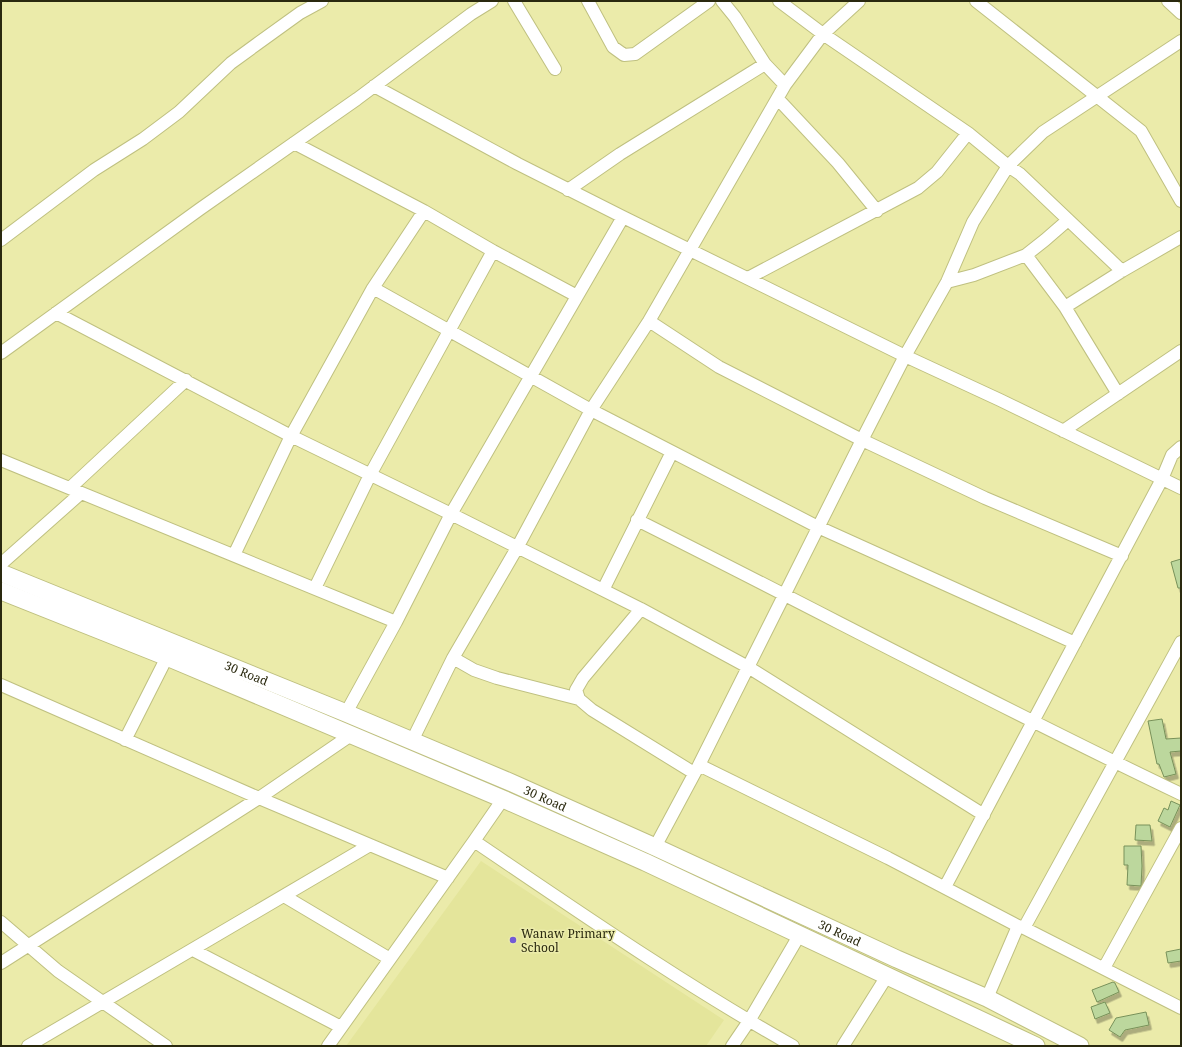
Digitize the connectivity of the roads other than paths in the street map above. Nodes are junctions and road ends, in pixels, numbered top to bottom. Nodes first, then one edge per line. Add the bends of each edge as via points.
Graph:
1 (322, 1) edge
2 (492, 1) edge
3 (514, 1) edge
4 (588, 1) edge
5 (709, 1) edge
6 (722, 1) edge
7 (779, 1) edge
8 (859, 1) edge
9 (976, 1) edge
10 (1168, 1) edge
11 (1181, 13) edge
12 (823, 34) junction
13 (1181, 41) edge
14 (765, 64) junction
15 (555, 69) dead end
16 (784, 85) junction
17 (374, 86) junction
18 (1096, 96) junction
19 (778, 99) junction
20 (968, 132) junction
21 (294, 143) junction
22 (1008, 166) junction
23 (568, 190) junction
24 (1181, 201) edge
25 (424, 211) junction
26 (877, 211) junction
27 (623, 217) junction
28 (1068, 220) junction
29 (1181, 237) edge
30 (1, 240) edge
31 (690, 250) junction
32 (493, 251) junction
33 (1026, 255) junction
34 (1122, 271) junction
35 (748, 278) junction
36 (947, 282) junction
37 (373, 288) junction
38 (577, 296) junction
39 (1065, 307) junction
40 (56, 313) junction
41 (649, 321) junction
42 (449, 331) junction
43 (1181, 351) edge
44 (1, 353) edge
45 (905, 356) junction
46 (531, 376) junction
47 (186, 380) junction
48 (1118, 394) junction
49 (591, 410) junction
50 (1063, 431) junction
51 (291, 436) junction
52 (862, 440) junction
53 (1181, 447) edge
54 (672, 452) junction
55 (1, 460) edge
56 (370, 475) junction
57 (1162, 479) junction
58 (1181, 488) edge
59 (76, 490) junction
60 (451, 514) junction
61 (637, 520) junction
62 (818, 527) junction
63 (517, 548) junction
64 (234, 555) junction
65 (1122, 556) junction
66 (1, 564) edge
67 (1, 572) edge
68 (314, 588) junction
69 (603, 590) junction
70 (1, 591) edge
71 (784, 594) junction
72 (641, 609) junction
73 (396, 622) junction
74 (1181, 642) edge
75 (1075, 643) junction
76 (167, 657) junction
77 (453, 658) junction
78 (748, 667) junction
79 (1, 685) edge
80 (578, 699) junction
81 (346, 713) junction
82 (1033, 722) junction
83 (351, 735) junction
84 (125, 740) junction
85 (412, 741) junction
86 (1115, 763) junction
87 (697, 769) junction
88 (1181, 794) edge
89 (259, 798) junction
90 (503, 799) junction
91 (984, 815) junction
92 (1181, 828) edge
93 (474, 841) junction
94 (370, 845) junction
95 (655, 847) junction
96 (448, 878) junction
97 (946, 887) junction
98 (284, 896) junction
99 (1, 922) edge
100 (1021, 927) junction
101 (800, 934) junction
102 (29, 946) junction
103 (193, 950) junction
104 (390, 959) junction
105 (1, 963) edge
106 (1104, 968) junction
107 (886, 976) junction
108 (987, 998) junction
109 (104, 1003) junction
110 (1181, 1008) edge
111 (749, 1021) junction
112 (341, 1028) junction
113 (157, 1044) edge
114 (28, 1046) edge
115 (328, 1046) edge
116 (732, 1046) edge
117 (793, 1046) edge
118 (843, 1046) edge
119 (1036, 1046) edge
120 (1080, 1046) edge

1 - 30 street via 300,13 231,63 179,112 143,139 94,170
2 - 17 street
3 - 15 street
4 - 5 street via 613,47 624,55 635,54
6 - 14 street
7 - 12 street
8 - 12 street
9 - 18 street
10 - 11 street
12 - 16 street
12 - 20 street
13 - 18 street
14 - 16 street
14 - 23 street via 620,154
16 - 19 street
17 - 21 street
17 - 23 street
18 - 22 street via 1043,132
18 - 24 street via 1141,132
19 - 26 street via 838,163
19 - 31 street
20 - 22 street
20 - 26 street via 937,172 918,188
21 - 25 street
21 - 40 street
22 - 28 street via 1020,174
22 - 36 street via 973,222
23 - 27 street
25 - 32 street
25 - 37 street
26 - 35 street
27 - 31 street
27 - 38 street
28 - 33 street
28 - 34 street
29 - 34 street
31 - 35 street
31 - 41 street
32 - 38 street
32 - 42 street
33 - 36 street via 974,275
33 - 39 street
34 - 39 street
35 - 45 street
36 - 45 street
37 - 42 street
37 - 51 street
38 - 46 street
39 - 48 street
40 - 44 street
40 - 47 street
41 - 49 street
41 - 52 street via 719,367
42 - 46 street
42 - 56 street
43 - 48 street
45 - 50 street
45 - 52 street
46 - 49 street
46 - 60 street
47 - 51 street
47 - 59 street
48 - 50 street
49 - 54 street
49 - 63 street
50 - 57 street
51 - 56 street
51 - 64 street
52 - 62 street
52 - 65 street via 985,498
53 - 57 street via 1172,456
54 - 61 street
54 - 62 street
55 - 59 street
56 - 60 street
56 - 68 street
57 - 58 street
57 - 65 street
59 - 64 street
59 - 66 street
60 - 63 street
60 - 73 street
61 - 69 street
61 - 71 street
62 - 71 street
62 - 75 street
63 - 69 street
63 - 77 street
64 - 68 street
65 - 75 street
67 - 81 main road, 30 Road
68 - 73 street
69 - 72 street
70 - 76 main road, 30 Road
71 - 78 street
71 - 82 street
72 - 78 street
72 - 80 street via 583,678 576,690
73 - 81 street
74 - 86 street
75 - 82 street
76 - 83 main road, 30 Road
76 - 84 street
77 - 80 street via 474,670 497,678
77 - 85 street
78 - 87 street
78 - 91 street
79 - 84 street
80 - 87 street via 592,710
81 - 85 main road, 30 Road
82 - 86 street
82 - 91 street
83 - 89 street
83 - 90 main road, 30 Road
84 - 89 street
85 - 95 main road, 30 Road
86 - 88 street
86 - 100 street
87 - 95 street
87 - 97 street
89 - 94 street
89 - 102 street
90 - 93 street
90 - 101 main road, 30 Road
91 - 97 street
92 - 106 street
93 - 96 street
93 - 111 street via 630,946
94 - 96 street
94 - 98 street
95 - 108 main road, 30 Road
96 - 104 street
97 - 100 street
98 - 103 street
98 - 104 street
99 - 102 street
100 - 106 street
100 - 108 street
101 - 107 main road, 30 Road
101 - 111 street
102 - 105 street
102 - 109 street via 58,971
103 - 109 street
103 - 112 street
104 - 112 street
106 - 110 street
107 - 118 street
107 - 119 main road, 30 Road
108 - 120 main road, 30 Road
109 - 113 street
109 - 114 street
111 - 116 street
111 - 117 street
112 - 115 street

